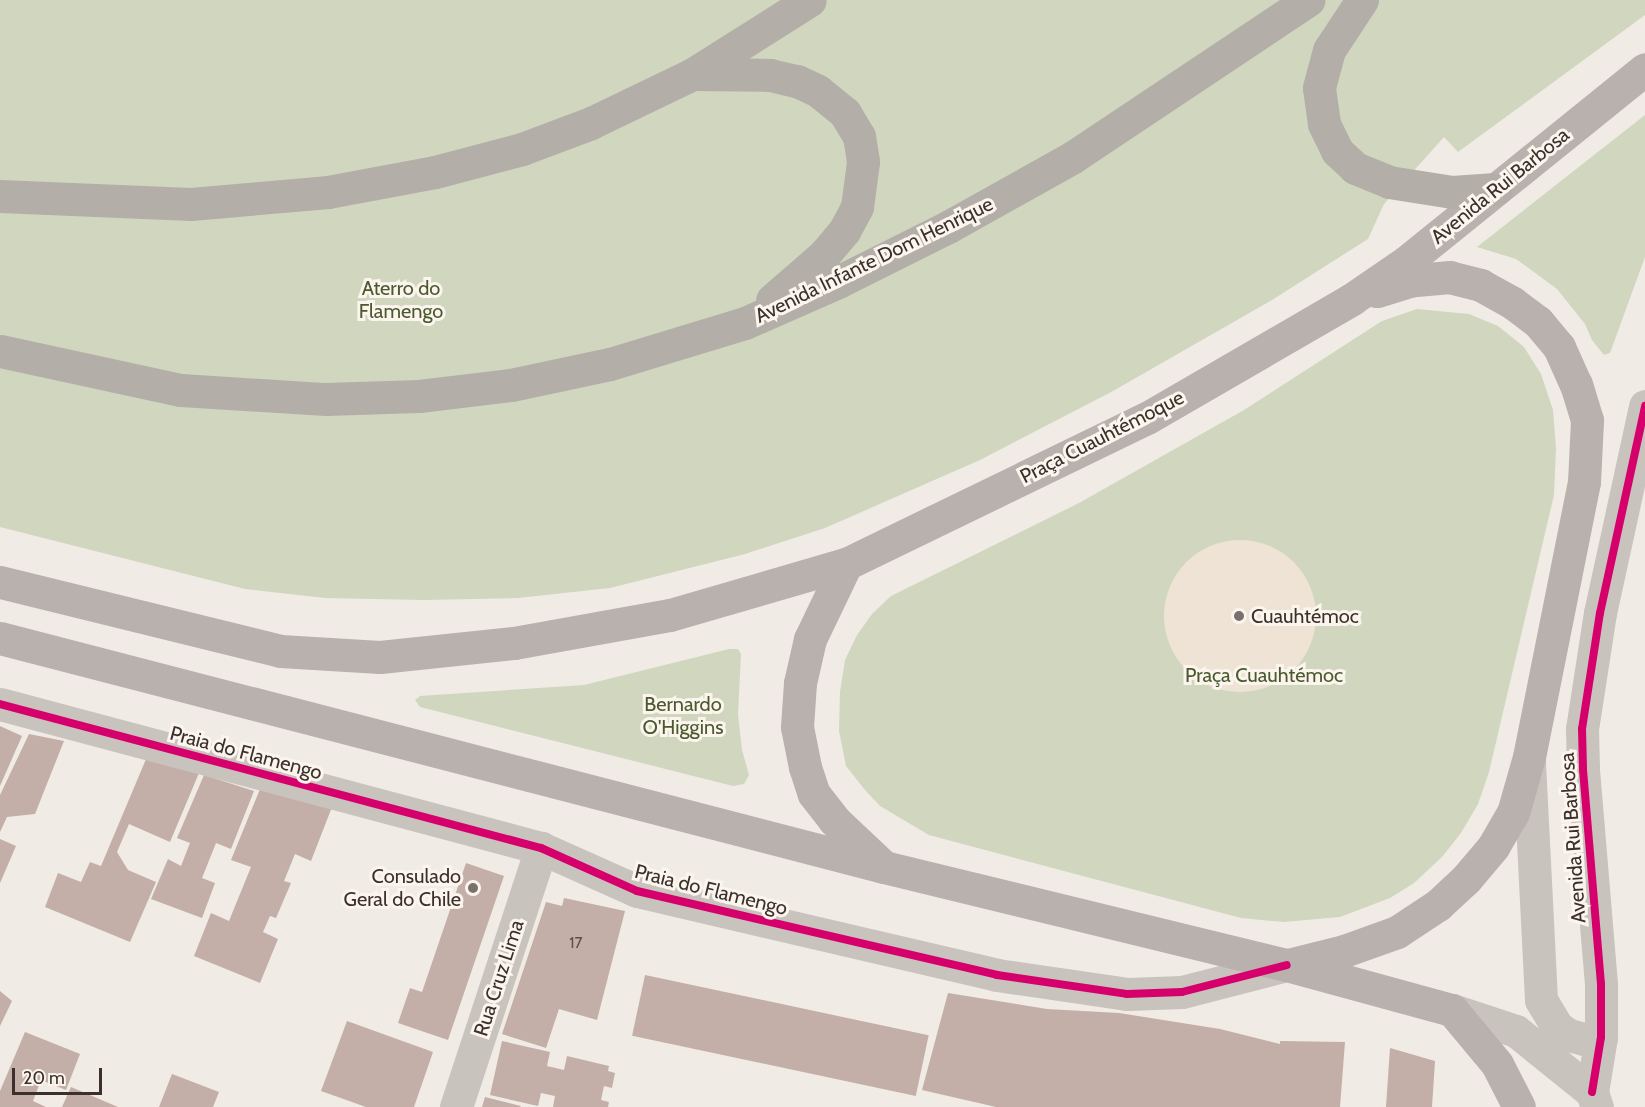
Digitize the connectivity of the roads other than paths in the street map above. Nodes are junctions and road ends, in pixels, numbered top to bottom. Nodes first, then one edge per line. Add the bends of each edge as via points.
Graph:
1 (810, 0) edge
2 (1308, 0) edge
3 (1362, 0) edge
4 (1645, 69) edge
5 (693, 74) junction
6 (1496, 189) junction
7 (0, 196) edge
8 (1352, 299) junction
9 (745, 322) junction
10 (0, 351) edge
11 (1645, 406) edge
12 (846, 564) junction
13 (0, 582) edge
14 (0, 638) edge
15 (0, 704) edge
16 (1529, 757) junction
17 (542, 848) junction
18 (884, 867) junction
19 (1287, 965) junction
20 (1452, 1010) junction
21 (1601, 1037) junction
22 (1595, 1100) edge
23 (456, 1107) edge
24 (1520, 1107) edge

1 - 5 highway
2 - 9 highway, Avenida Infante Dom Henrique via 1073,157 948,227 838,282
3 - 6 highway via 1329,50 1320,88 1324,124 1337,151 1355,168 1389,182 1452,192
4 - 6 main road, Avenida Rui Barbosa
5 - 7 highway via 591,123 522,149 435,172 328,192 191,204
5 - 9 highway via 770,75 797,81 818,90 845,113 859,136 862,186 857,207 844,231 825,254
6 - 8 main road, Avenida Rui Barbosa via 1406,262
8 - 12 main road, Praça Cuauhtémoque via 1147,418
8 - 16 main road via 1413,280 1450,277 1481,285 1538,322 1559,347 1576,385 1587,420 1584,482
9 - 10 highway, Avenida Infante Dom Henrique via 610,364 511,385 419,396 326,399 181,390
11 - 21 street, Avenida Rui Barbosa via 1600,613 1582,729 1601,984
12 - 13 main road via 670,615 514,643 380,657 280,651
12 - 18 main road via 810,639 800,683 797,727 814,794 834,820
14 - 18 main road
15 - 17 street, Praia do Flamengo
16 - 19 main road via 1513,813 1493,847 1438,905 1397,932
16 - 21 street, Avenida Rui Barbosa via 1542,1000 1557,1027 1569,1035 1584,1039
17 - 19 street, Praia do Flamengo via 637,891 997,975 1127,994 1182,992
17 - 23 street, Rua Cruz Lima
18 - 19 main road
19 - 20 main road
20 - 22 street via 1516,1031
20 - 24 main road via 1497,1064
21 - 22 street, Avenida Rui Barbosa

